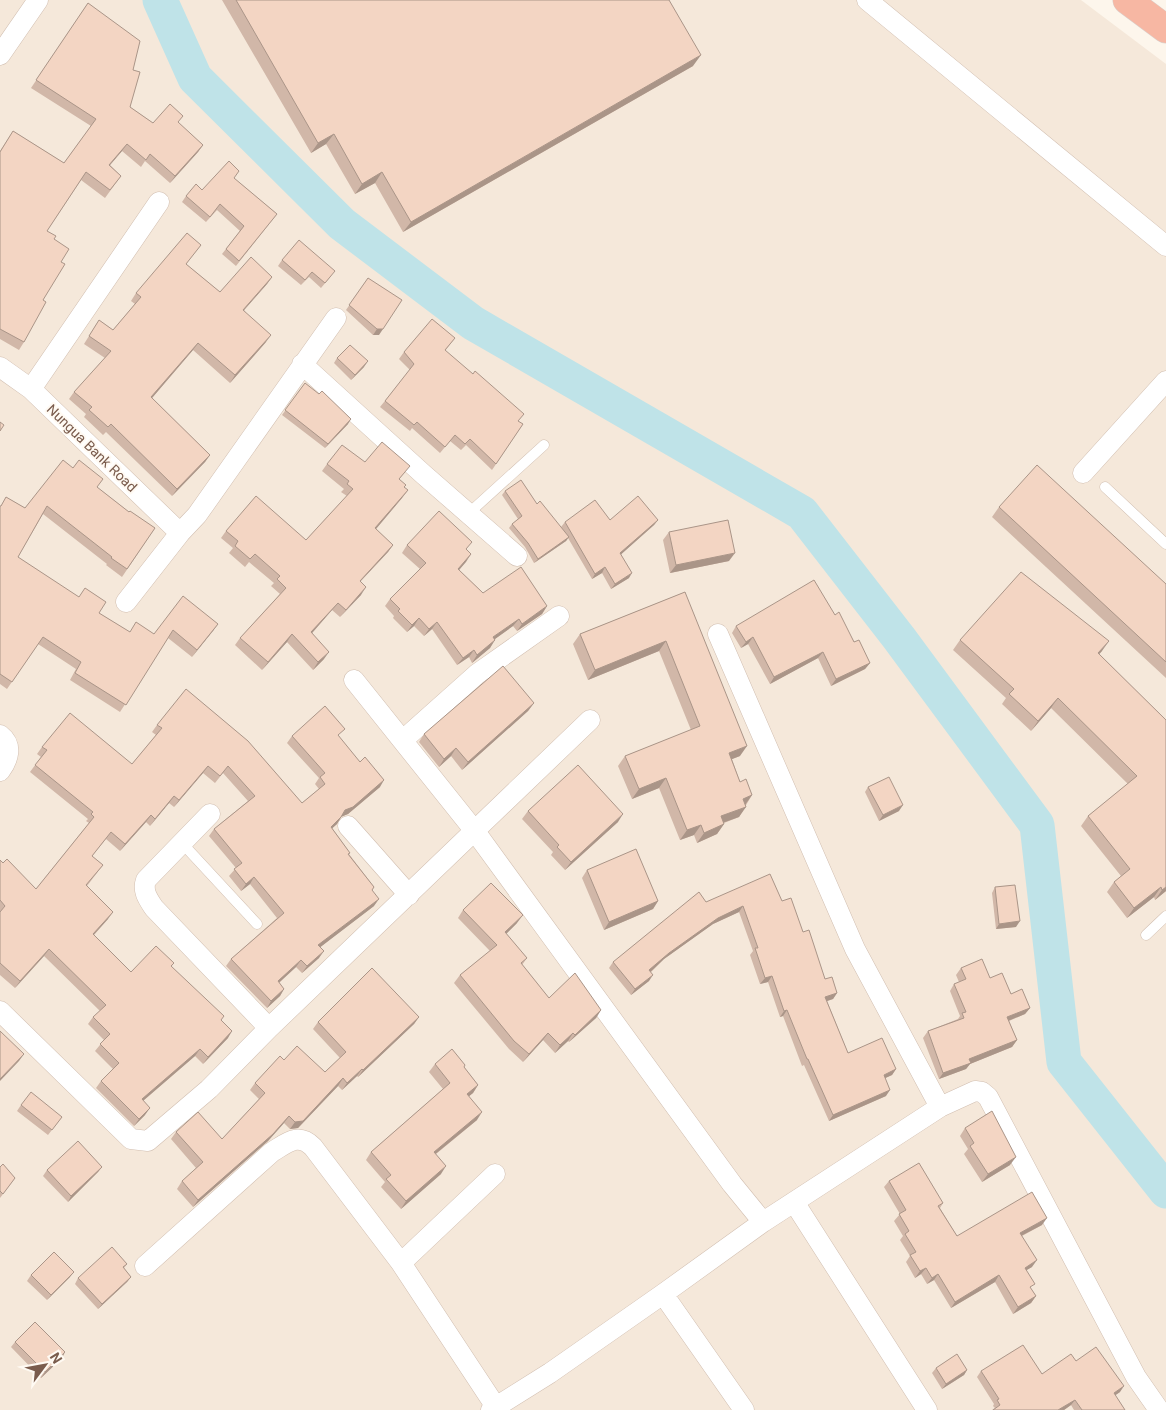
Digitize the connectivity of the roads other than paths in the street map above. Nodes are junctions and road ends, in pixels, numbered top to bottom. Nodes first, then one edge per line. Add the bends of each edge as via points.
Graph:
1 (38, 0) edge
2 (867, 0) edge
3 (1127, 0) edge
4 (1166, 30) edge
5 (0, 55) edge
6 (159, 202) dead end
7 (1166, 246) edge
8 (336, 318) dead end
9 (302, 364) junction
10 (0, 368) edge
11 (1166, 381) edge
12 (31, 389) junction
13 (544, 445) dead end
14 (1083, 473) dead end
15 (1105, 487) dead end
16 (468, 513) junction
17 (180, 533) junction
18 (1166, 544) edge
19 (517, 556) dead end
20 (126, 602) dead end
21 (559, 616) dead end
22 (718, 634) dead end
23 (354, 680) dead end
24 (590, 720) dead end
25 (0, 735) edge
26 (403, 740) junction
27 (0, 771) edge
28 (210, 814) dead end
29 (348, 826) dead end
30 (474, 830) junction
31 (182, 843) junction
32 (409, 895) junction
33 (1166, 916) edge
34 (257, 924) dead end
35 (1146, 935) dead end
36 (0, 1011) edge
37 (269, 1028) junction
38 (940, 1107) junction
39 (495, 1174) dead end
40 (794, 1202) junction
41 (763, 1222) junction
42 (401, 1263) junction
43 (145, 1266) dead end
44 (663, 1294) junction
45 (494, 1409) edge
46 (744, 1410) edge
47 (927, 1410) edge
48 (1159, 1410) edge

1 - 5 street
2 - 7 street
3 - 4 highway
6 - 12 street
8 - 9 street
9 - 16 street
9 - 17 street via 197,514
10 - 12 street, Nungua Bank Road
11 - 14 street
12 - 17 street, Nungua Bank Road
13 - 16 lane
15 - 18 lane
16 - 19 street
17 - 20 street
21 - 26 street via 477,674
22 - 38 street via 856,949
23 - 26 street
24 - 30 street
25 - 27 street via 9,750
26 - 30 street
28 - 31 street
29 - 32 street
30 - 32 street
30 - 41 street
31 - 34 lane
31 - 37 street via 146,880 146,896
32 - 37 street
33 - 35 lane
36 - 37 street via 131,1139 148,1141 208,1089
38 - 40 street
38 - 48 street via 976,1091 988,1097 1136,1377
39 - 42 street
40 - 41 street
40 - 47 street
41 - 44 street
42 - 43 street via 313,1147 306,1140 296,1138 272,1152
42 - 45 street via 441,1321
44 - 45 street
44 - 46 street

